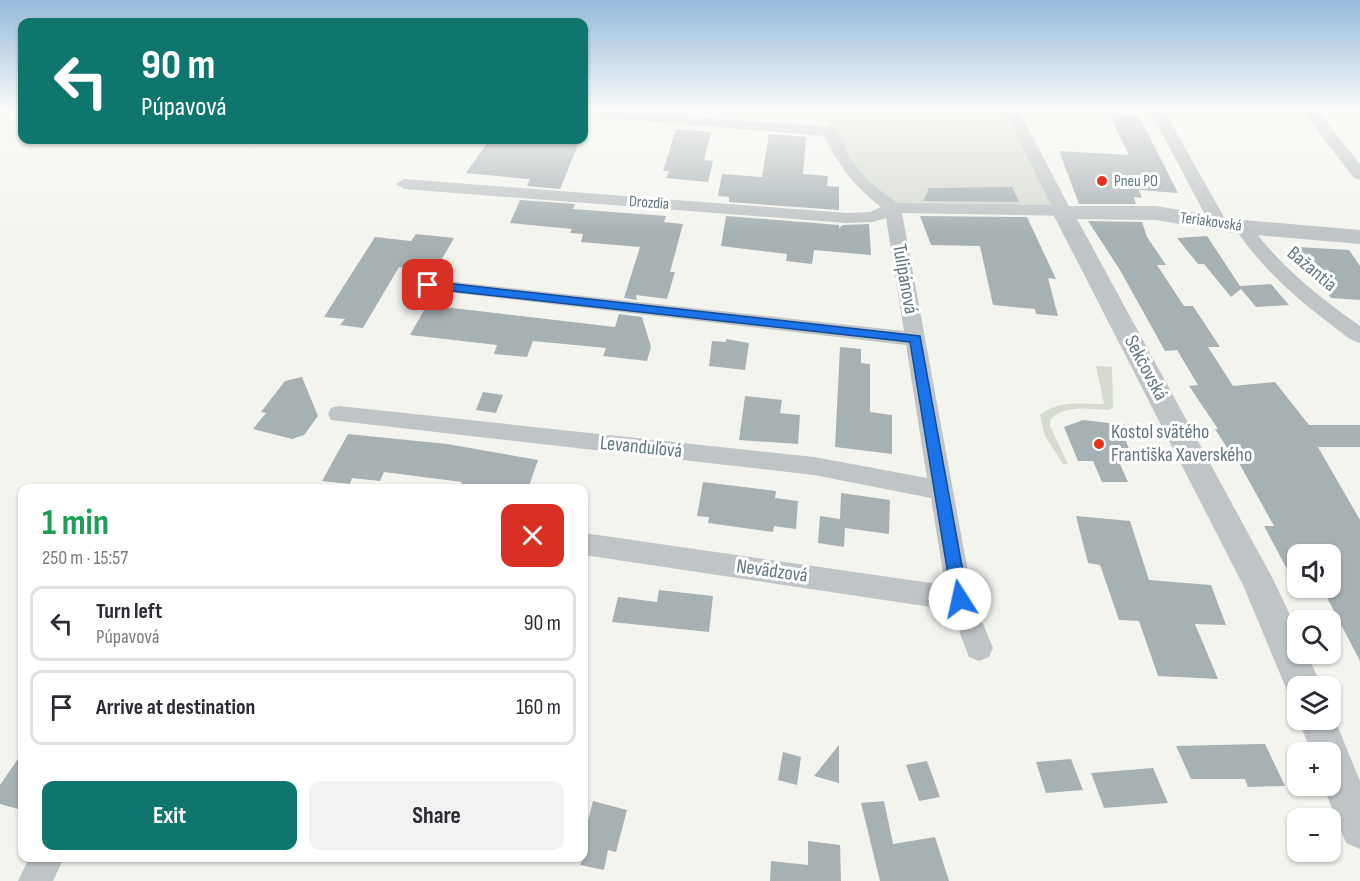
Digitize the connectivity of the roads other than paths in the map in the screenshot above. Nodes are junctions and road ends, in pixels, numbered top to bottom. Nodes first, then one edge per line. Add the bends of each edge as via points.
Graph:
1 (839, 150) edge
2 (1032, 150) edge
3 (1179, 150) edge
4 (1340, 150) edge
5 (1360, 175) edge
6 (404, 184) dead end
7 (893, 208) junction
8 (1063, 213) junction
9 (1219, 224) junction
10 (1243, 227) junction
11 (1360, 237) edge
12 (428, 285) dead end
13 (1360, 336) edge
14 (916, 339) junction
15 (339, 414) dead end
16 (942, 490) junction
17 (588, 545) edge
18 (960, 599) junction
19 (979, 648) dead end
20 (1299, 676) edge
21 (1341, 782) edge
22 (1360, 829) edge
23 (46, 862) edge
24 (34, 881) edge

1 - 7 street via 862,184
2 - 8 street, Sekčovská
3 - 9 street
4 - 5 street
6 - 7 street, Drozdia via 447,194 847,219 873,217
7 - 8 street
7 - 14 street, Tulipánová
8 - 9 street, Teriakovská via 1156,213
8 - 20 street, Sekčovská via 1252,569
9 - 10 street, Teriakovská
10 - 11 street, Teriakovská
10 - 13 street, Bažantia via 1257,249 1284,277
12 - 14 street
14 - 16 street, Tulipánová
15 - 16 street, Levanduľová via 814,466
16 - 18 street, Tulipánová
17 - 18 street, Nevädzová
18 - 19 street, Tulipánová
21 - 22 street
23 - 24 street

